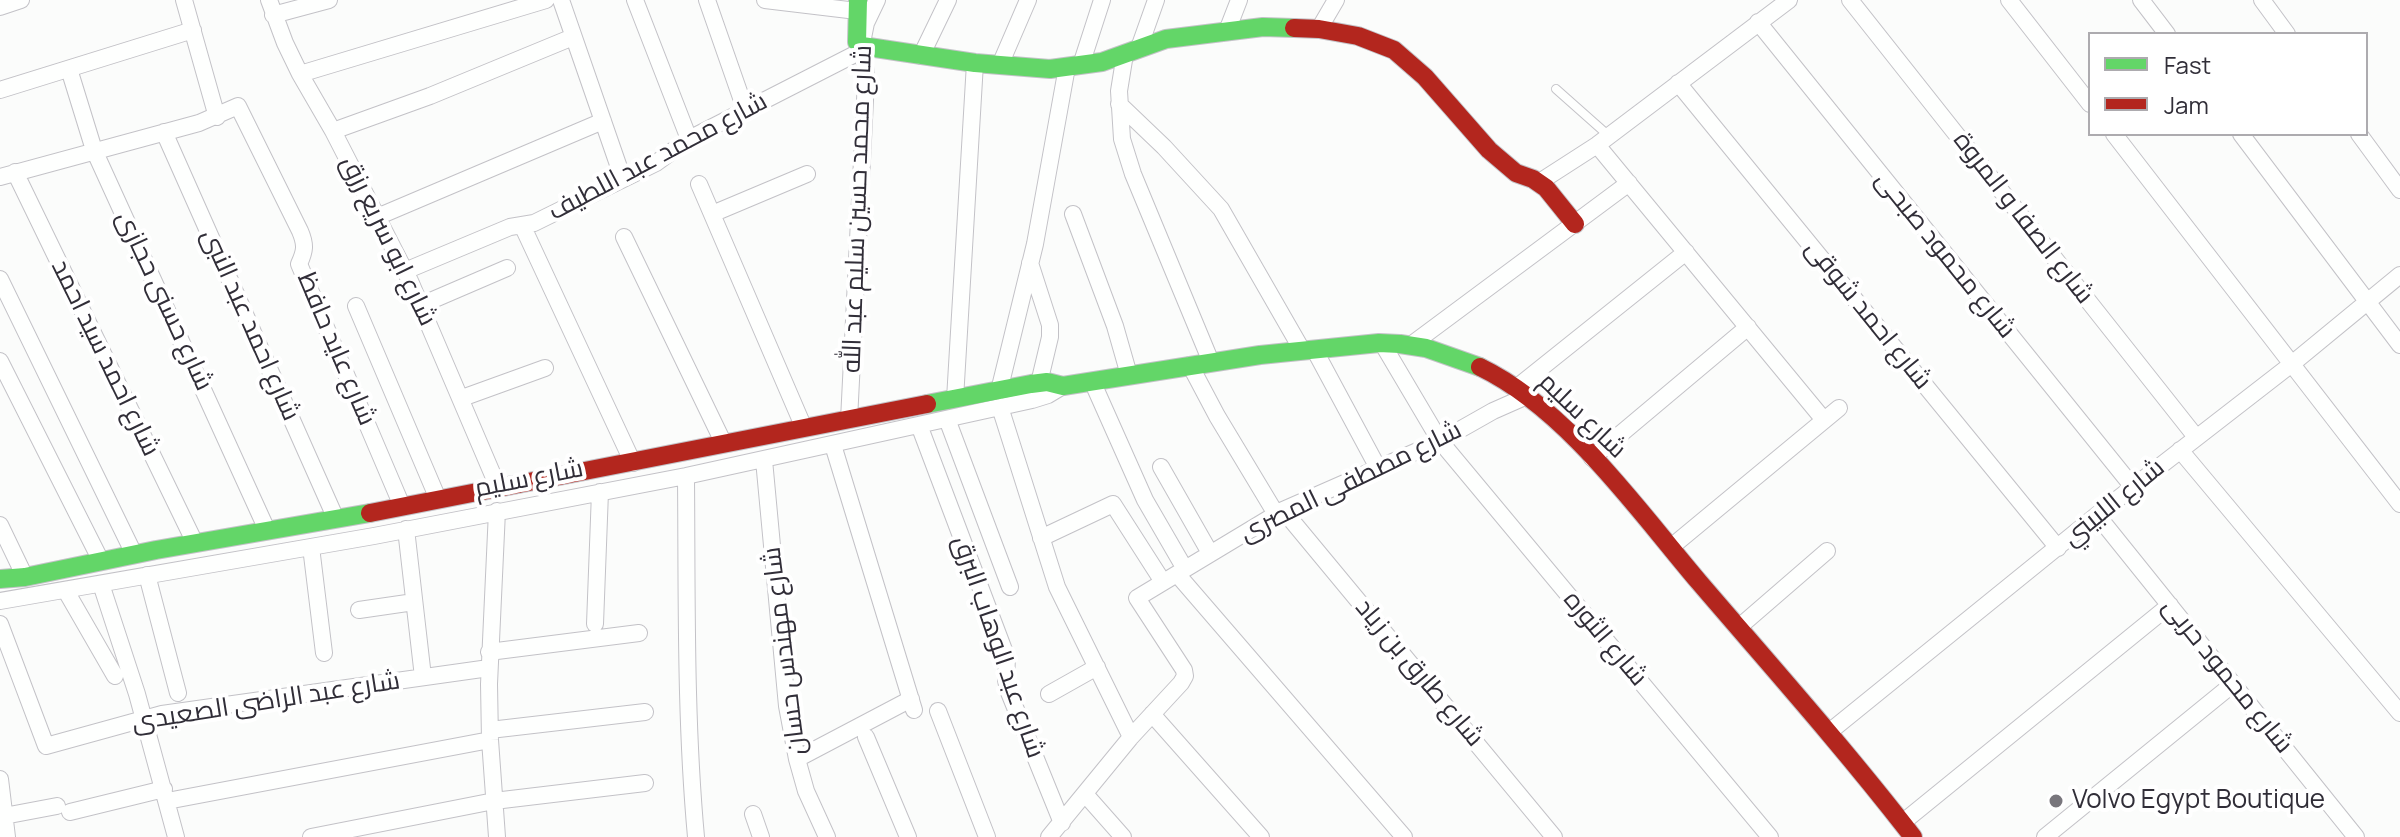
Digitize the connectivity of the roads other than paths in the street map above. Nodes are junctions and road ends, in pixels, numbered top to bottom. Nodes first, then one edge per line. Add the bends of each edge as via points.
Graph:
1 (21, 0) edge
2 (184, 0) edge
3 (329, 0) edge
4 (546, 0) edge
5 (561, 0) edge
6 (635, 0) edge
7 (707, 0) edge
8 (765, 0) edge
9 (877, 0) edge
10 (948, 0) edge
11 (1028, 0) edge
12 (1102, 0) edge
13 (1156, 0) edge
14 (1239, 0) edge
15 (1336, 0) edge
16 (1789, 0) edge
17 (1850, 0) edge
18 (2009, 0) edge
19 (2141, 0) edge
20 (2262, 0) edge
21 (858, 6) edge
22 (0, 7) edge
23 (271, 7) edge
24 (1758, 22) junction
25 (1319, 29) junction
26 (193, 30) junction
27 (1227, 31) junction
28 (2165, 32) edge
29 (2286, 32) edge
30 (573, 37) junction
31 (862, 48) junction
32 (1132, 51) junction
33 (921, 56) junction
34 (975, 63) junction
35 (1000, 65) junction
36 (1074, 66) junction
37 (69, 69) junction
38 (300, 74) junction
39 (1678, 83) junction
40 (1556, 89) dead end
41 (0, 90) edge
42 (2088, 101) edge
43 (1119, 104) junction
44 (745, 109) junction
45 (217, 117) junction
46 (603, 121) junction
47 (333, 131) junction
48 (164, 132) junction
49 (2116, 136) edge
50 (2243, 136) edge
51 (2360, 136) edge
52 (689, 139) junction
53 (1603, 140) junction
54 (94, 150) junction
55 (807, 174) dead end
56 (8, 175) edge
57 (623, 179) junction
58 (1538, 183) junction
59 (1629, 183) junction
60 (699, 184) dead end
61 (2400, 190) edge
62 (712, 214) junction
63 (1073, 214) dead end
64 (377, 217) junction
65 (1575, 224) junction
66 (522, 225) junction
67 (624, 237) dead end
68 (1686, 252) junction
69 (1030, 263) junction
70 (507, 268) dead end
71 (405, 271) junction
72 (2400, 275) edge
73 (0, 279) edge
74 (2368, 303) junction
75 (421, 305) junction
76 (356, 306) dead end
77 (1748, 327) junction
78 (1382, 343) junction
79 (1411, 345) junction
80 (2400, 345) edge
81 (1308, 349) junction
82 (0, 361) edge
83 (1211, 362) junction
84 (2293, 363) junction
85 (1190, 365) junction
86 (545, 368) dead end
87 (1129, 375) junction
88 (1092, 381) junction
89 (1039, 383) junction
90 (1063, 386) junction
91 (1521, 392) junction
92 (462, 398) junction
93 (955, 399) junction
94 (1000, 399) junction
95 (1839, 408) dead end
96 (947, 419) junction
97 (849, 420) junction
98 (1824, 420) junction
99 (919, 425) junction
100 (804, 428) junction
101 (2196, 437) junction
102 (1440, 441) junction
103 (724, 444) junction
104 (833, 445) junction
105 (2180, 450) junction
106 (1592, 458) junction
107 (764, 460) junction
108 (633, 463) junction
109 (1161, 467) dead end
110 (1378, 468) junction
111 (686, 476) junction
112 (498, 487) junction
113 (2133, 487) junction
114 (600, 492) junction
115 (438, 499) junction
116 (2400, 504) edge
117 (402, 506) junction
118 (497, 511) junction
119 (1280, 512) junction
120 (2097, 515) junction
121 (336, 519) junction
122 (0, 525) edge
123 (406, 529) junction
124 (267, 530) junction
125 (1041, 538) junction
126 (195, 543) junction
127 (311, 547) junction
128 (1670, 548) junction
129 (2058, 548) junction
130 (1827, 551) dead end
131 (1210, 553) junction
132 (134, 554) junction
133 (101, 561) junction
134 (147, 575) junction
135 (1175, 575) junction
136 (25, 577) junction
137 (0, 579) edge
138 (101, 584) junction
139 (1010, 587) dead end
140 (66, 591) junction
141 (0, 601) edge
142 (414, 602) junction
143 (2170, 605) junction
144 (359, 610) dead end
145 (0, 624) edge
146 (595, 624) dead end
147 (1738, 628) junction
148 (639, 633) dead end
149 (324, 653) dead end
150 (489, 660) junction
151 (1097, 667) junction
152 (115, 676) dead end
153 (423, 677) junction
154 (2233, 684) junction
155 (178, 693) dead end
156 (1049, 694) dead end
157 (938, 711) dead end
158 (645, 712) dead end
159 (2400, 713) edge
160 (1152, 714) junction
161 (144, 719) junction
162 (1828, 733) junction
163 (490, 735) junction
164 (866, 737) dead end
165 (1131, 737) junction
166 (797, 759) junction
167 (1, 781) edge
168 (645, 783) dead end
169 (1085, 794) junction
170 (165, 795) junction
171 (494, 801) junction
172 (753, 814) dead end
173 (1062, 823) junction
174 (4, 827) edge
175 (1907, 830) edge
176 (176, 837) edge
177 (311, 837) edge
178 (497, 837) edge
179 (696, 837) edge
180 (761, 837) edge
181 (827, 837) edge
182 (908, 837) edge
183 (987, 837) edge
184 (1049, 837) edge
185 (1123, 837) edge
186 (1261, 837) edge
187 (1404, 837) edge
188 (1554, 837) edge
189 (1770, 837) edge
190 (2045, 837) edge
191 (2356, 837) edge

1 - 22 street
2 - 26 street
3 - 23 street
4 - 38 street
5 - 30 street
6 - 52 street
7 - 44 street
8 - 21 street
9 - 31 street, شارع محمد حسين سليم عبد الله
10 - 33 street
11 - 35 street
12 - 36 street
13 - 32 street
14 - 27 street
15 - 25 street
16 - 24 street
17 - 101 street, شارع الصفا و المروة
18 - 42 street
19 - 28 street
20 - 29 street
21 - 31 street via 856,33
23 - 38 street, شارع ابو سريع رزق
24 - 39 street
24 - 113 street, شارع محمود صبحى
25 - 27 street
25 - 58 street via 1394,50 1504,165
26 - 37 street
26 - 45 street
27 - 32 street via 1166,39
30 - 46 street
30 - 47 street
31 - 33 street
31 - 44 street, شارع محمد عبد اللطيف
31 - 97 street, شارع محمد حسين سليم عبد الله via 866,80
32 - 36 street
32 - 43 street
33 - 34 street
34 - 35 street
34 - 93 street
35 - 36 street
36 - 69 street
37 - 41 street
37 - 54 street, شارع حسنى حجازى
38 - 47 street, شارع ابو سريع رزق
39 - 53 street
39 - 129 street, شارع احمد شوقى
40 - 53 lane
43 - 81 street via 1221,209
43 - 83 street via 1133,174
44 - 52 street, شارع محمد عبد اللطيف
45 - 48 street
45 - 117 street, شارع عايد حافظ via 238,106 305,242 299,264
46 - 57 street
46 - 64 street
47 - 64 street, شارع ابو سريع رزق
48 - 54 street
48 - 121 street, شارع احمد عبد النبى
49 - 84 street
50 - 74 street
51 - 61 street
52 - 57 street, شارع محمد عبد اللطيف
53 - 58 street
53 - 59 street
54 - 56 street
54 - 124 street, شارع حسنى حجازى
55 - 62 street
56 - 126 street, شارع احمد سيد احمد
57 - 66 street, شارع محمد عبد اللطيف
58 - 65 street
59 - 65 street
59 - 68 street
60 - 62 street
62 - 100 street
63 - 87 street
64 - 71 street, شارع ابو سريع رزق
65 - 79 street
66 - 71 street, شارع محمد عبد اللطيف
66 - 108 street
67 - 103 street
68 - 77 street
68 - 91 street, شارع مصطفى المصرى
69 - 89 street via 1050,325
69 - 94 street
70 - 75 street
71 - 75 street, شارع ابو سريع رزق
72 - 74 street, شارع اللبيني
73 - 132 street
74 - 80 street
74 - 84 street, شارع اللبيني
75 - 92 street, شارع ابو سريع رزق
76 - 115 street
77 - 98 street
77 - 106 street
78 - 79 street, شارع سليم
78 - 81 street, شارع سليم
78 - 102 street, شارع الثوره
79 - 91 street, شارع سليم via 1474,364
81 - 83 street, شارع سليم
81 - 110 street
82 - 133 street
83 - 85 street, شارع سليم
84 - 101 street, شارع اللبيني
84 - 116 street
85 - 87 street, شارع سليم
85 - 119 street, شارع طارق بن زياد via 1231,441
86 - 92 street
87 - 88 street, شارع سليم
88 - 90 street, شارع سليم
88 - 135 street
89 - 90 street, شارع سليم
89 - 94 street, شارع سليم
90 - 94 street, شارع سليم via 1048,395
91 - 102 street, شارع مصطفى المصرى
91 - 106 street, شارع سليم
92 - 112 street, شارع ابو سريع رزق
93 - 94 street, شارع سليم
93 - 97 street, شارع سليم
94 - 96 street, شارع سليم
94 - 125 street
95 - 98 street
96 - 99 street, شارع سليم
96 - 139 street
97 - 100 street, شارع سليم
98 - 128 street
99 - 104 street, شارع سليم
99 - 173 street, شارع عبد الوهاب البرق via 1007,658 1008,690
100 - 103 street, شارع سليم
101 - 105 street, شارع اللبيني
102 - 110 street, شارع مصطفى المصرى
102 - 189 street, شارع الثوره
103 - 108 street, شارع سليم
104 - 107 street, شارع سليم
104 - 166 street via 912,705
105 - 113 street, شارع اللبيني
105 - 159 street
106 - 128 street, شارع سليم
107 - 111 street, شارع سليم
107 - 166 street, شارع مهندس حسان via 787,706
108 - 112 street, شارع سليم
109 - 131 street
110 - 119 street, شارع مصطفى المصرى
111 - 114 street, شارع سليم
111 - 179 street via 688,717
112 - 115 street, شارع سليم
113 - 120 street, شارع اللبيني
114 - 118 street, شارع سليم
114 - 146 street
115 - 117 street, شارع سليم
117 - 121 street, شارع سليم
118 - 123 street, شارع سليم
118 - 150 street
119 - 131 street, شارع مصطفى المصرى
119 - 188 street, شارع طارق بن زياد
120 - 129 street, شارع اللبيني
120 - 143 street, شارع محمود حربى
121 - 124 street, شارع سليم
122 - 136 street
123 - 127 street, شارع سليم
123 - 142 street
124 - 126 street, شارع سليم
125 - 135 street via 1113,504
125 - 151 street via 1057,587
126 - 132 street, شارع سليم
127 - 134 street, شارع سليم
127 - 149 street
128 - 147 street, شارع سليم
129 - 162 street, شارع اللبيني
130 - 147 street
131 - 135 street, شارع مصطفى المصرى
132 - 133 street, شارع سليم
133 - 136 street, شارع سليم
134 - 138 street, شارع سليم
134 - 155 street
135 - 160 street, شارع مصطفى المصرى via 1137,598 1185,676
135 - 187 street
136 - 137 street, شارع سليم
138 - 140 street, شارع سليم
138 - 161 street
140 - 141 street, شارع سليم
140 - 152 street
142 - 144 street
142 - 153 street
143 - 154 street, شارع محمود حربى
143 - 175 street
145 - 161 street, شارع عبد الراضى الصعيدى via 46,746
147 - 162 street, شارع سليم
148 - 150 street, شارع عبد الراضى الصعيدى
150 - 153 street, شارع عبد الراضى الصعيدى
150 - 163 street
151 - 156 street
151 - 165 street
153 - 161 street, شارع عبد الراضى الصعيدى
154 - 190 street
154 - 191 street, شارع محمود حربى
157 - 183 street
158 - 163 street
160 - 165 street
160 - 186 street
161 - 170 street
162 - 175 street, شارع سليم
163 - 170 street
163 - 171 street
164 - 182 street
165 - 169 street
166 - 181 street, شارع مهندس حسان
167 - 174 street
168 - 171 street
169 - 173 street
169 - 185 street
170 - 174 street via 64,809
170 - 176 street
171 - 177 street
171 - 178 street
172 - 180 street
173 - 184 street

